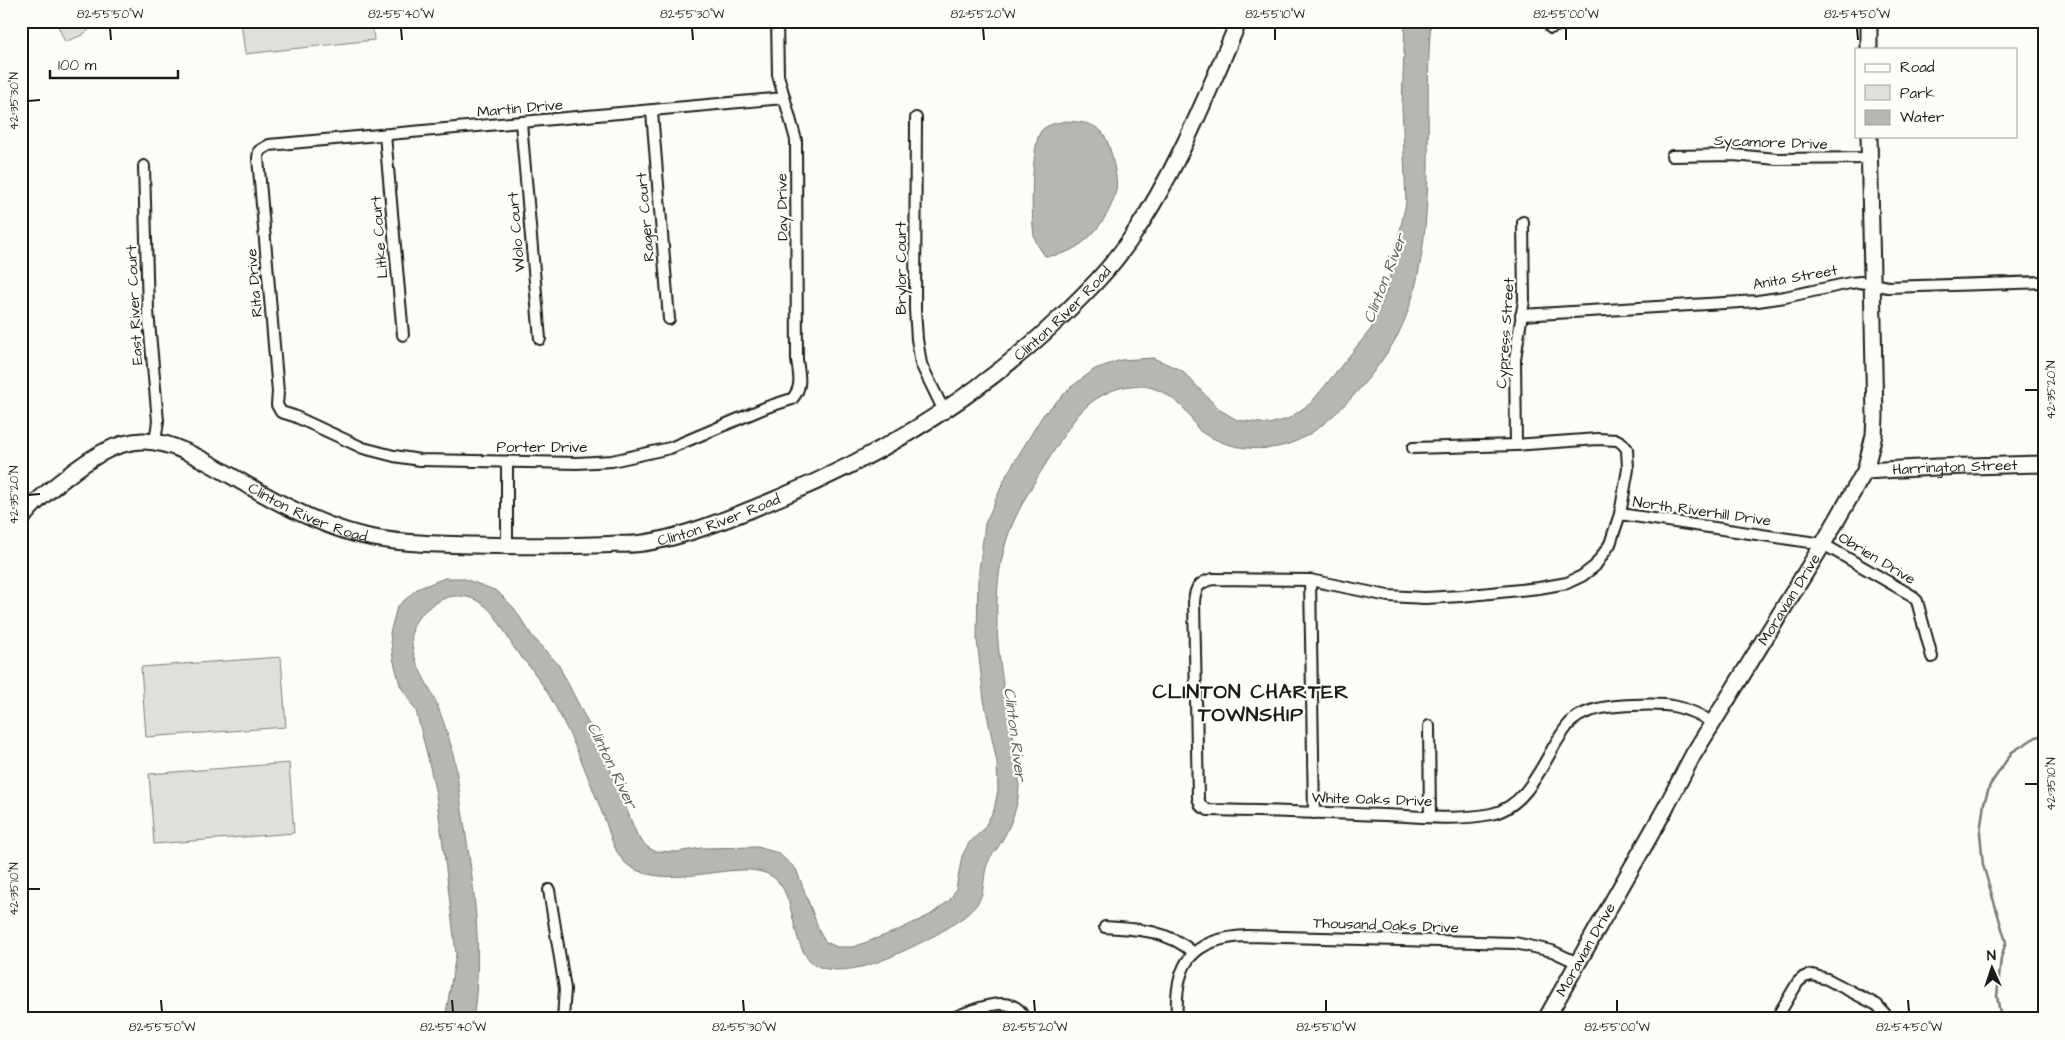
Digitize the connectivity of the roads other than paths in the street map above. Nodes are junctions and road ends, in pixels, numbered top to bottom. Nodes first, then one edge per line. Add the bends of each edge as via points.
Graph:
1 (777, 21) edge
2 (1238, 21) edge
3 (1569, 21) edge
4 (1868, 21) edge
5 (1551, 28) dead end
6 (1869, 48) edge
7 (784, 98) junction
8 (652, 112) junction
9 (916, 118) dead end
10 (521, 122) junction
11 (385, 136) junction
12 (1870, 138) edge
13 (259, 151) joint
14 (1672, 156) dead end
15 (1870, 158) junction
16 (144, 166) dead end
17 (1523, 222) dead end
18 (2044, 282) edge
19 (1871, 285) junction
20 (1521, 315) junction
21 (669, 319) dead end
22 (403, 335) dead end
23 (540, 339) dead end
24 (797, 393) joint
25 (944, 411) junction
26 (281, 412) joint
27 (155, 442) junction
28 (1516, 445) junction
29 (1414, 448) dead end
30 (508, 462) junction
31 (2044, 464) edge
32 (1865, 471) junction
33 (1620, 514) junction
34 (21, 520) edge
35 (1823, 544) junction
36 (507, 546) junction
37 (1310, 580) junction
38 (1932, 657) dead end
39 (1713, 723) junction
40 (1429, 726) dead end
41 (1314, 813) junction
42 (1430, 817) junction
43 (550, 890) dead end
44 (1105, 927) dead end
45 (1194, 954) junction
46 (1578, 963) junction
47 (563, 1019) edge
48 (950, 1019) edge
49 (1024, 1019) edge
50 (1177, 1019) edge
51 (1546, 1019) edge
52 (1776, 1019) edge
53 (1885, 1019) edge

1 - 7 street, Day Drive via 777,63
2 - 25 street, Clinton River Road via 1186,140 1144,218 1120,254 1026,350 992,379
3 - 5 street
4 - 6 street
7 - 8 street, Martin Drive
7 - 24 street, Day Drive via 796,140 797,360 800,380
8 - 10 street, Martin Drive
8 - 21 street, Rager Court
9 - 25 street, Brylor Court via 916,339 921,364
10 - 11 street, Martin Drive
10 - 23 street, Wolo Court
11 - 13 street, Martin Drive via 269,145
11 - 22 street, Litke Court
12 - 15 street, Moravian Drive
13 - 26 street, Rita Drive via 277,405
14 - 15 street, Sycamore Drive
15 - 19 street, Moravian Drive
16 - 27 street, East River Court via 148,311 158,421
17 - 20 street, Cypress Street
18 - 19 street, Anita Street
19 - 20 street, Anita Street via 1860,282 1837,284 1758,300
19 - 32 street, Moravian Drive via 1875,417
20 - 28 street, Cypress Street via 1515,359
24 - 30 street, Porter Drive via 786,402 646,454 612,461
25 - 36 street, Clinton River Road via 850,466 710,525 632,545
26 - 30 street, Porter Drive via 364,448 394,456 420,460
27 - 34 street, Clinton River Road via 113,447 89,460 45,494
27 - 36 street, Clinton River Road via 192,456 309,516 358,535 420,544
28 - 29 street, North Riverhill Drive
28 - 33 street, North Riverhill Drive via 1604,439 1622,443 1629,455
30 - 36 street
31 - 32 street, Harrington Street
32 - 35 street, Moravian Drive
33 - 35 street, North Riverhill Drive
33 - 37 street via 1610,544 1600,560 1582,576 1556,585 1425,598 1388,596
35 - 38 street, Obrien Drive via 1917,601
35 - 39 street, Moravian Drive
37 - 41 street
37 - 41 street, White Oaks Drive via 1213,579 1198,585 1194,602 1200,804 1208,810
39 - 42 street, White Oaks Drive via 1690,710 1666,704 1588,712 1566,726 1528,789 1508,807 1484,815
39 - 46 street, Moravian Drive
40 - 42 street
41 - 42 street, White Oaks Drive
43 - 47 street via 565,989
44 - 45 street via 1169,936
45 - 46 street, Thousand Oaks Drive via 1206,944 1231,937 1515,943 1552,951
45 - 50 street via 1179,977
46 - 51 street, Moravian Drive
48 - 49 street via 1004,1003 1020,1011
52 - 53 street via 1798,982 1809,975 1827,979 1877,1005

